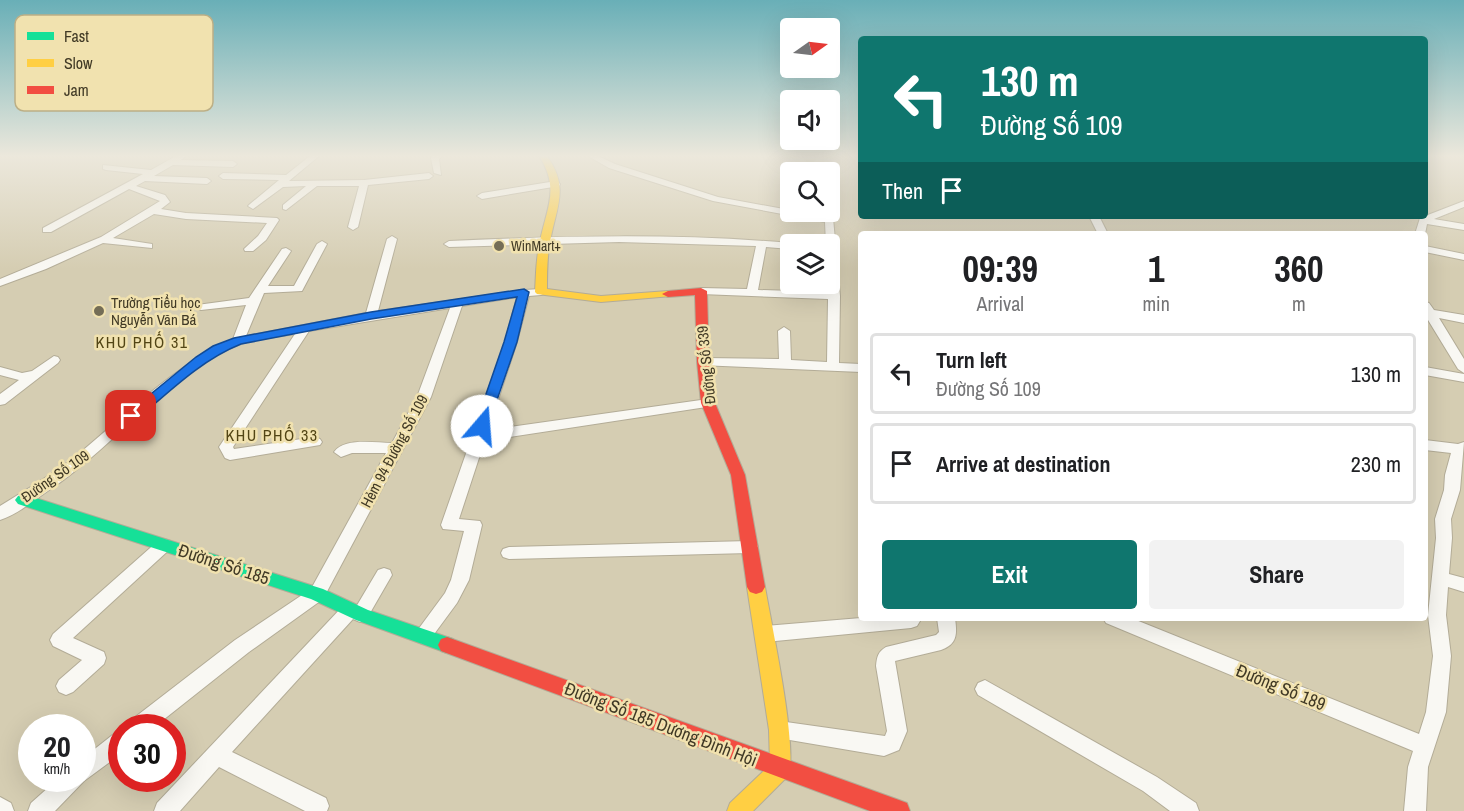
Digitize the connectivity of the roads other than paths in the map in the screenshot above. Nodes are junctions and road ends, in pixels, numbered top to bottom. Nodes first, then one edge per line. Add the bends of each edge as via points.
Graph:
1 (114, 194) edge
2 (150, 194) edge
3 (267, 194) edge
4 (302, 194) edge
5 (361, 194) edge
6 (495, 194) edge
7 (555, 194) edge
8 (702, 194) edge
9 (482, 196) dead end
10 (1464, 204) edge
11 (253, 206) dead end
12 (286, 207) dead end
13 (154, 211) junction
14 (1428, 218) edge
15 (1423, 220) joint
16 (353, 227) dead end
17 (1464, 227) edge
18 (47, 230) dead end
19 (1421, 231) edge
20 (830, 234) edge
21 (392, 239) dead end
22 (101, 240) junction
23 (546, 240) junction
24 (762, 243) junction
25 (322, 244) dead end
26 (449, 244) dead end
27 (780, 245) edge
28 (148, 246) dead end
29 (249, 249) dead end
30 (1428, 250) edge
31 (286, 251) dead end
32 (1464, 256) edge
33 (0, 283) edge
34 (261, 290) junction
35 (700, 291) junction
36 (524, 292) junction
37 (540, 292) junction
38 (752, 292) junction
39 (834, 296) joint
40 (253, 301) junction
41 (458, 302) junction
42 (201, 308) dead end
43 (1428, 309) edge
44 (371, 316) junction
45 (1464, 320) edge
46 (305, 328) junction
47 (784, 332) dead end
48 (238, 341) junction
49 (1457, 347) edge
50 (54, 360) dead end
51 (703, 362) junction
52 (785, 363) junction
53 (833, 367) junction
54 (858, 368) edge
55 (1463, 369) edge
56 (0, 370) edge
57 (1428, 371) edge
58 (34, 374) junction
59 (0, 401) edge
60 (708, 404) junction
61 (503, 433) dead end
62 (315, 442) dead end
63 (1428, 446) edge
64 (397, 448) junction
65 (1461, 448) edge
66 (341, 452) dead end
67 (22, 500) junction
68 (0, 514) edge
69 (164, 545) junction
70 (750, 547) junction
71 (509, 553) dead end
72 (384, 575) dead end
73 (1440, 578) junction
74 (1464, 585) edge
75 (317, 594) junction
76 (355, 613) junction
77 (911, 621) dead end
78 (946, 621) edge
79 (1120, 621) edge
80 (765, 634) junction
81 (423, 636) junction
82 (66, 686) dead end
83 (985, 689) dead end
84 (155, 714) edge
85 (779, 730) junction
86 (1425, 746) junction
87 (108, 751) edge
88 (216, 755) junction
89 (96, 761) edge
90 (781, 770) junction
91 (60, 792) edge
92 (318, 806) dead end
93 (39, 811) edge
94 (165, 811) edge
95 (738, 811) edge
96 (899, 811) edge
97 (1188, 811) edge
98 (1415, 811) edge

1 - 18 street
2 - 13 street via 165,199
3 - 11 street
4 - 12 street
5 - 16 street
6 - 9 street
7 - 23 street
8 - 20 street via 830,220
10 - 14 street
13 - 22 street
13 - 29 street via 274,220
15 - 17 street
15 - 19 street
21 - 44 street
22 - 28 street
22 - 33 street
23 - 24 street via 726,239
23 - 26 street
23 - 37 street
24 - 27 street
24 - 38 street
25 - 34 street via 298,289
30 - 32 street
31 - 34 street
34 - 40 street
35 - 37 street via 605,300
35 - 38 street
35 - 51 street, Đường Số 339
36 - 37 street, Đường Số 109
36 - 41 street, Đường Số 109
36 - 81 street via 449,525 474,525 460,580
38 - 39 street
39 - 53 street
40 - 42 street
40 - 48 street
41 - 44 street, Đường Số 109
41 - 64 street, Hẻm 94 Đường Số 109 via 424,397
43 - 45 street
43 - 49 street
44 - 46 street, Đường Số 109
46 - 48 street, Đường Số 109
46 - 62 street via 226,447 230,454
47 - 52 street
48 - 67 street, Đường Số 109 via 200,360 82,458
49 - 55 street
50 - 58 street
51 - 52 street
51 - 60 street, Đường Số 339
52 - 53 street
53 - 54 street
55 - 57 street
56 - 58 street via 22,377
58 - 59 street
60 - 61 street
60 - 70 street, Đường Số 339 via 738,475
63 - 65 street
64 - 66 street via 350,448
64 - 75 street, Hẻm 94 Đường Số 109
65 - 73 street via 1443,519
67 - 68 street, Đường Số 109
67 - 69 street, Đường Số 185
69 - 75 street, Đường Số 185
69 - 82 street via 59,640 97,658
70 - 71 street
70 - 80 street, Đường Số 339
72 - 76 street
73 - 74 street
73 - 86 street via 1437,615 1442,656 1436,712
75 - 76 street, Đường Số 185
75 - 84 street
76 - 81 street, Đường Số 185
76 - 88 street
77 - 80 street
78 - 85 street via 948,635 941,642 886,657 897,731 892,744
79 - 86 street, Đường Số 189
80 - 85 street, Đường Số 339
81 - 90 street, Đường Số 185 Dương Đình Hội
83 - 97 street via 1150,784
85 - 90 street, Đường Số 339
86 - 98 street via 1418,767
87 - 89 street
88 - 92 street
88 - 94 street
90 - 95 street
90 - 96 street, Đường Số 185 Dương Đình Hội
91 - 93 street

